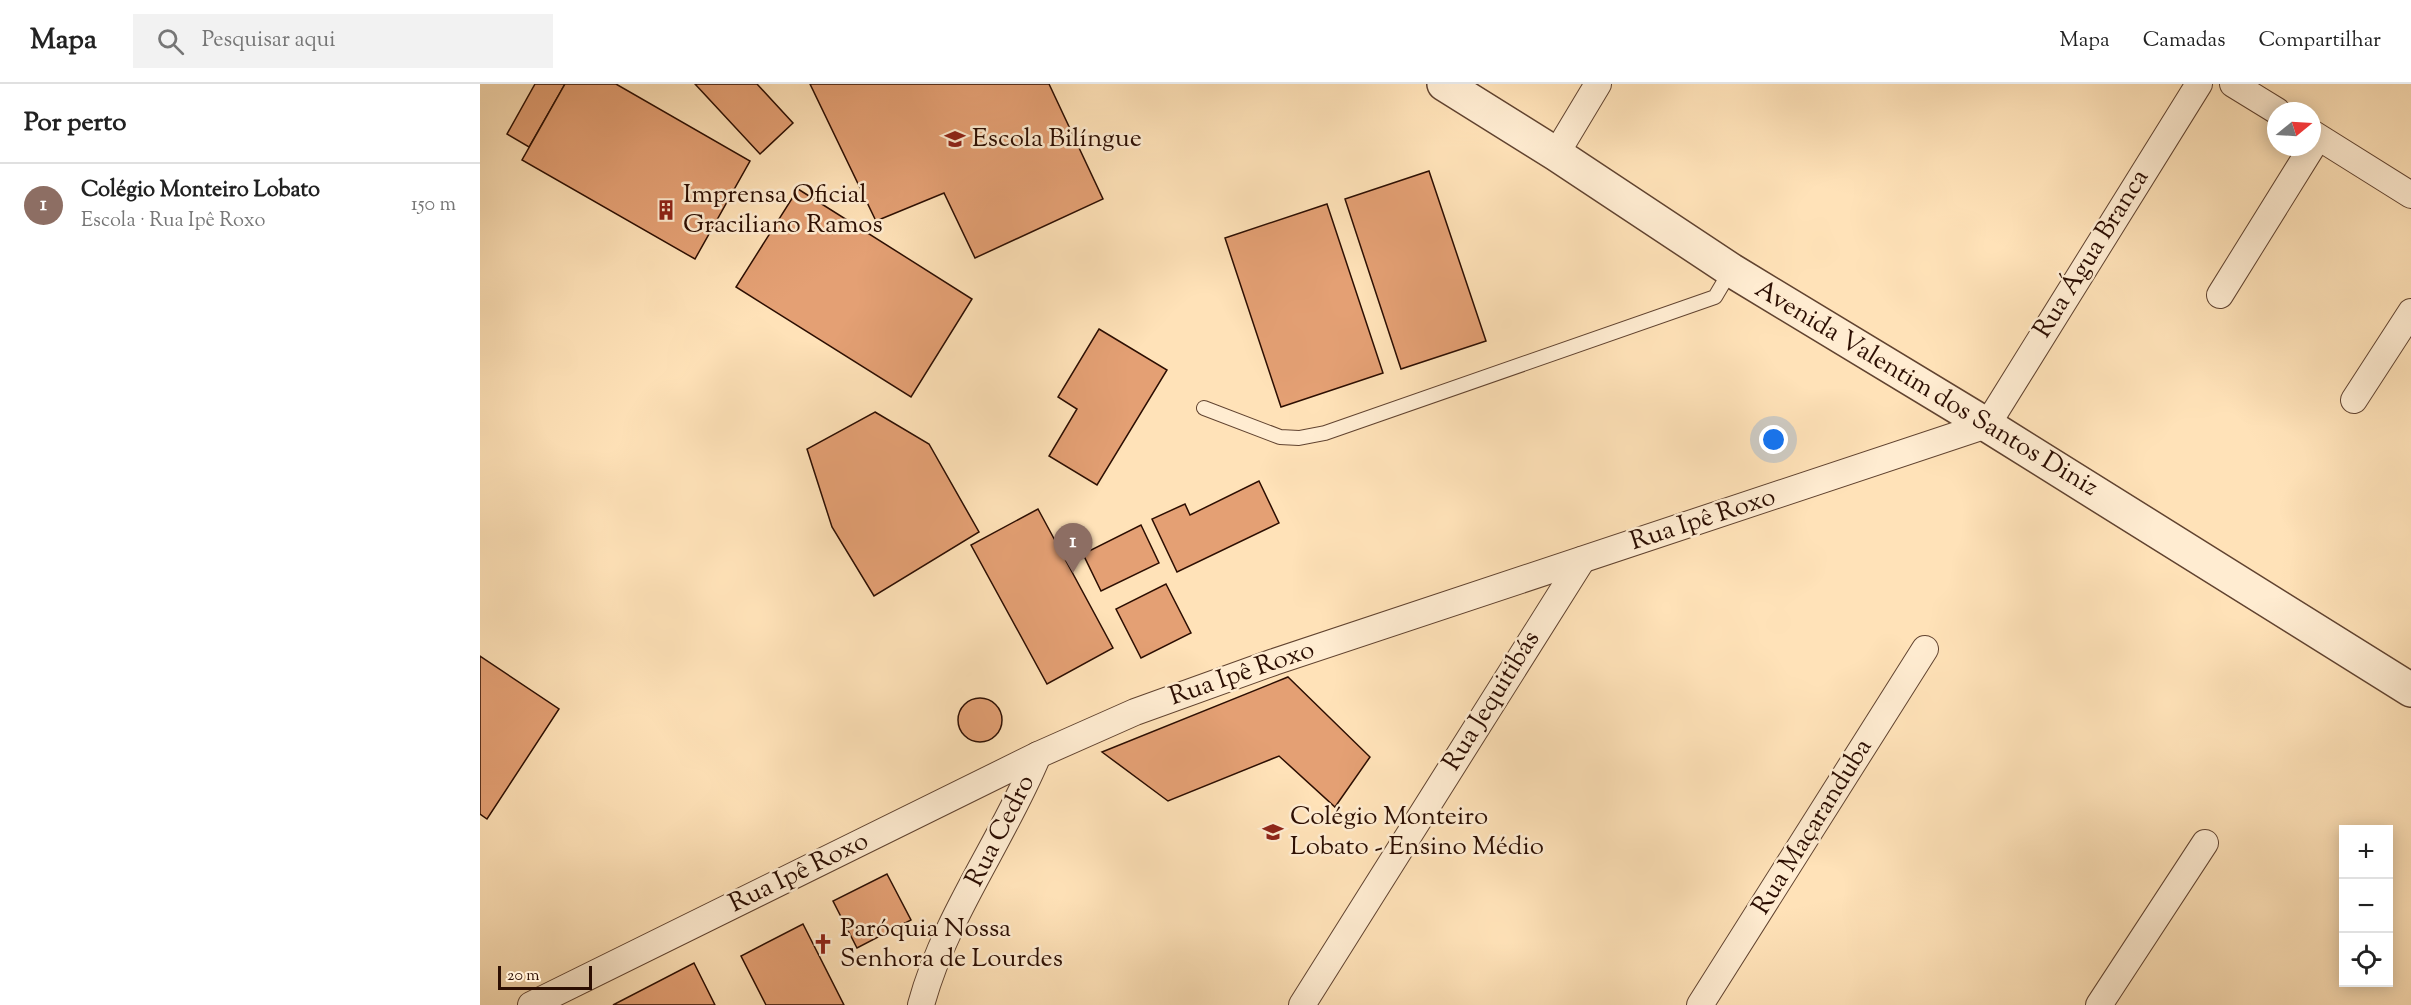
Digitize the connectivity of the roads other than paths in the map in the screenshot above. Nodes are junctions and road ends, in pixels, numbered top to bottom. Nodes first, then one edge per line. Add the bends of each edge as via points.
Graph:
1 (1444, 84) edge
2 (1598, 84) edge
3 (2199, 84) edge
4 (2233, 84) edge
5 (2267, 105) edge
6 (2321, 145) edge
7 (1557, 154) junction
8 (2304, 156) edge
9 (2411, 195) edge
10 (1731, 270) junction
11 (2220, 295) dead end
12 (2411, 312) edge
13 (2354, 400) dead end
14 (1204, 408) dead end
15 (1987, 425) junction
16 (1582, 560) junction
17 (1535, 575) junction
18 (1549, 610) junction
19 (1925, 649) dead end
20 (2411, 690) edge
21 (1038, 755) junction
22 (2205, 843) dead end
23 (531, 1005) edge
24 (921, 1005) edge
25 (1302, 1005) edge
26 (1700, 1005) edge
27 (2099, 1005) edge

1 - 7 street, Avenida Valentim dos Santos Diniz
2 - 7 street
3 - 15 street, Rua Água Branca
4 - 5 street
6 - 9 street
7 - 10 street, Avenida Valentim dos Santos Diniz
8 - 11 street
10 - 14 lane via 1715,297 1325,433 1280,437
10 - 15 street, Avenida Valentim dos Santos Diniz
12 - 13 street
15 - 16 street, Rua Ipê Roxo
15 - 20 street, Avenida Valentim dos Santos Diniz
16 - 17 street, Rua Ipê Roxo
16 - 18 street, Rua Jequitibás
17 - 18 street, Rua Jequitibás
17 - 21 street, Rua Ipê Roxo via 1135,712
18 - 25 street, Rua Jequitibás
19 - 26 street, Rua Maçaranduba
21 - 23 street, Rua Ipê Roxo
21 - 24 street, Rua Cedro via 934,963
22 - 27 street

